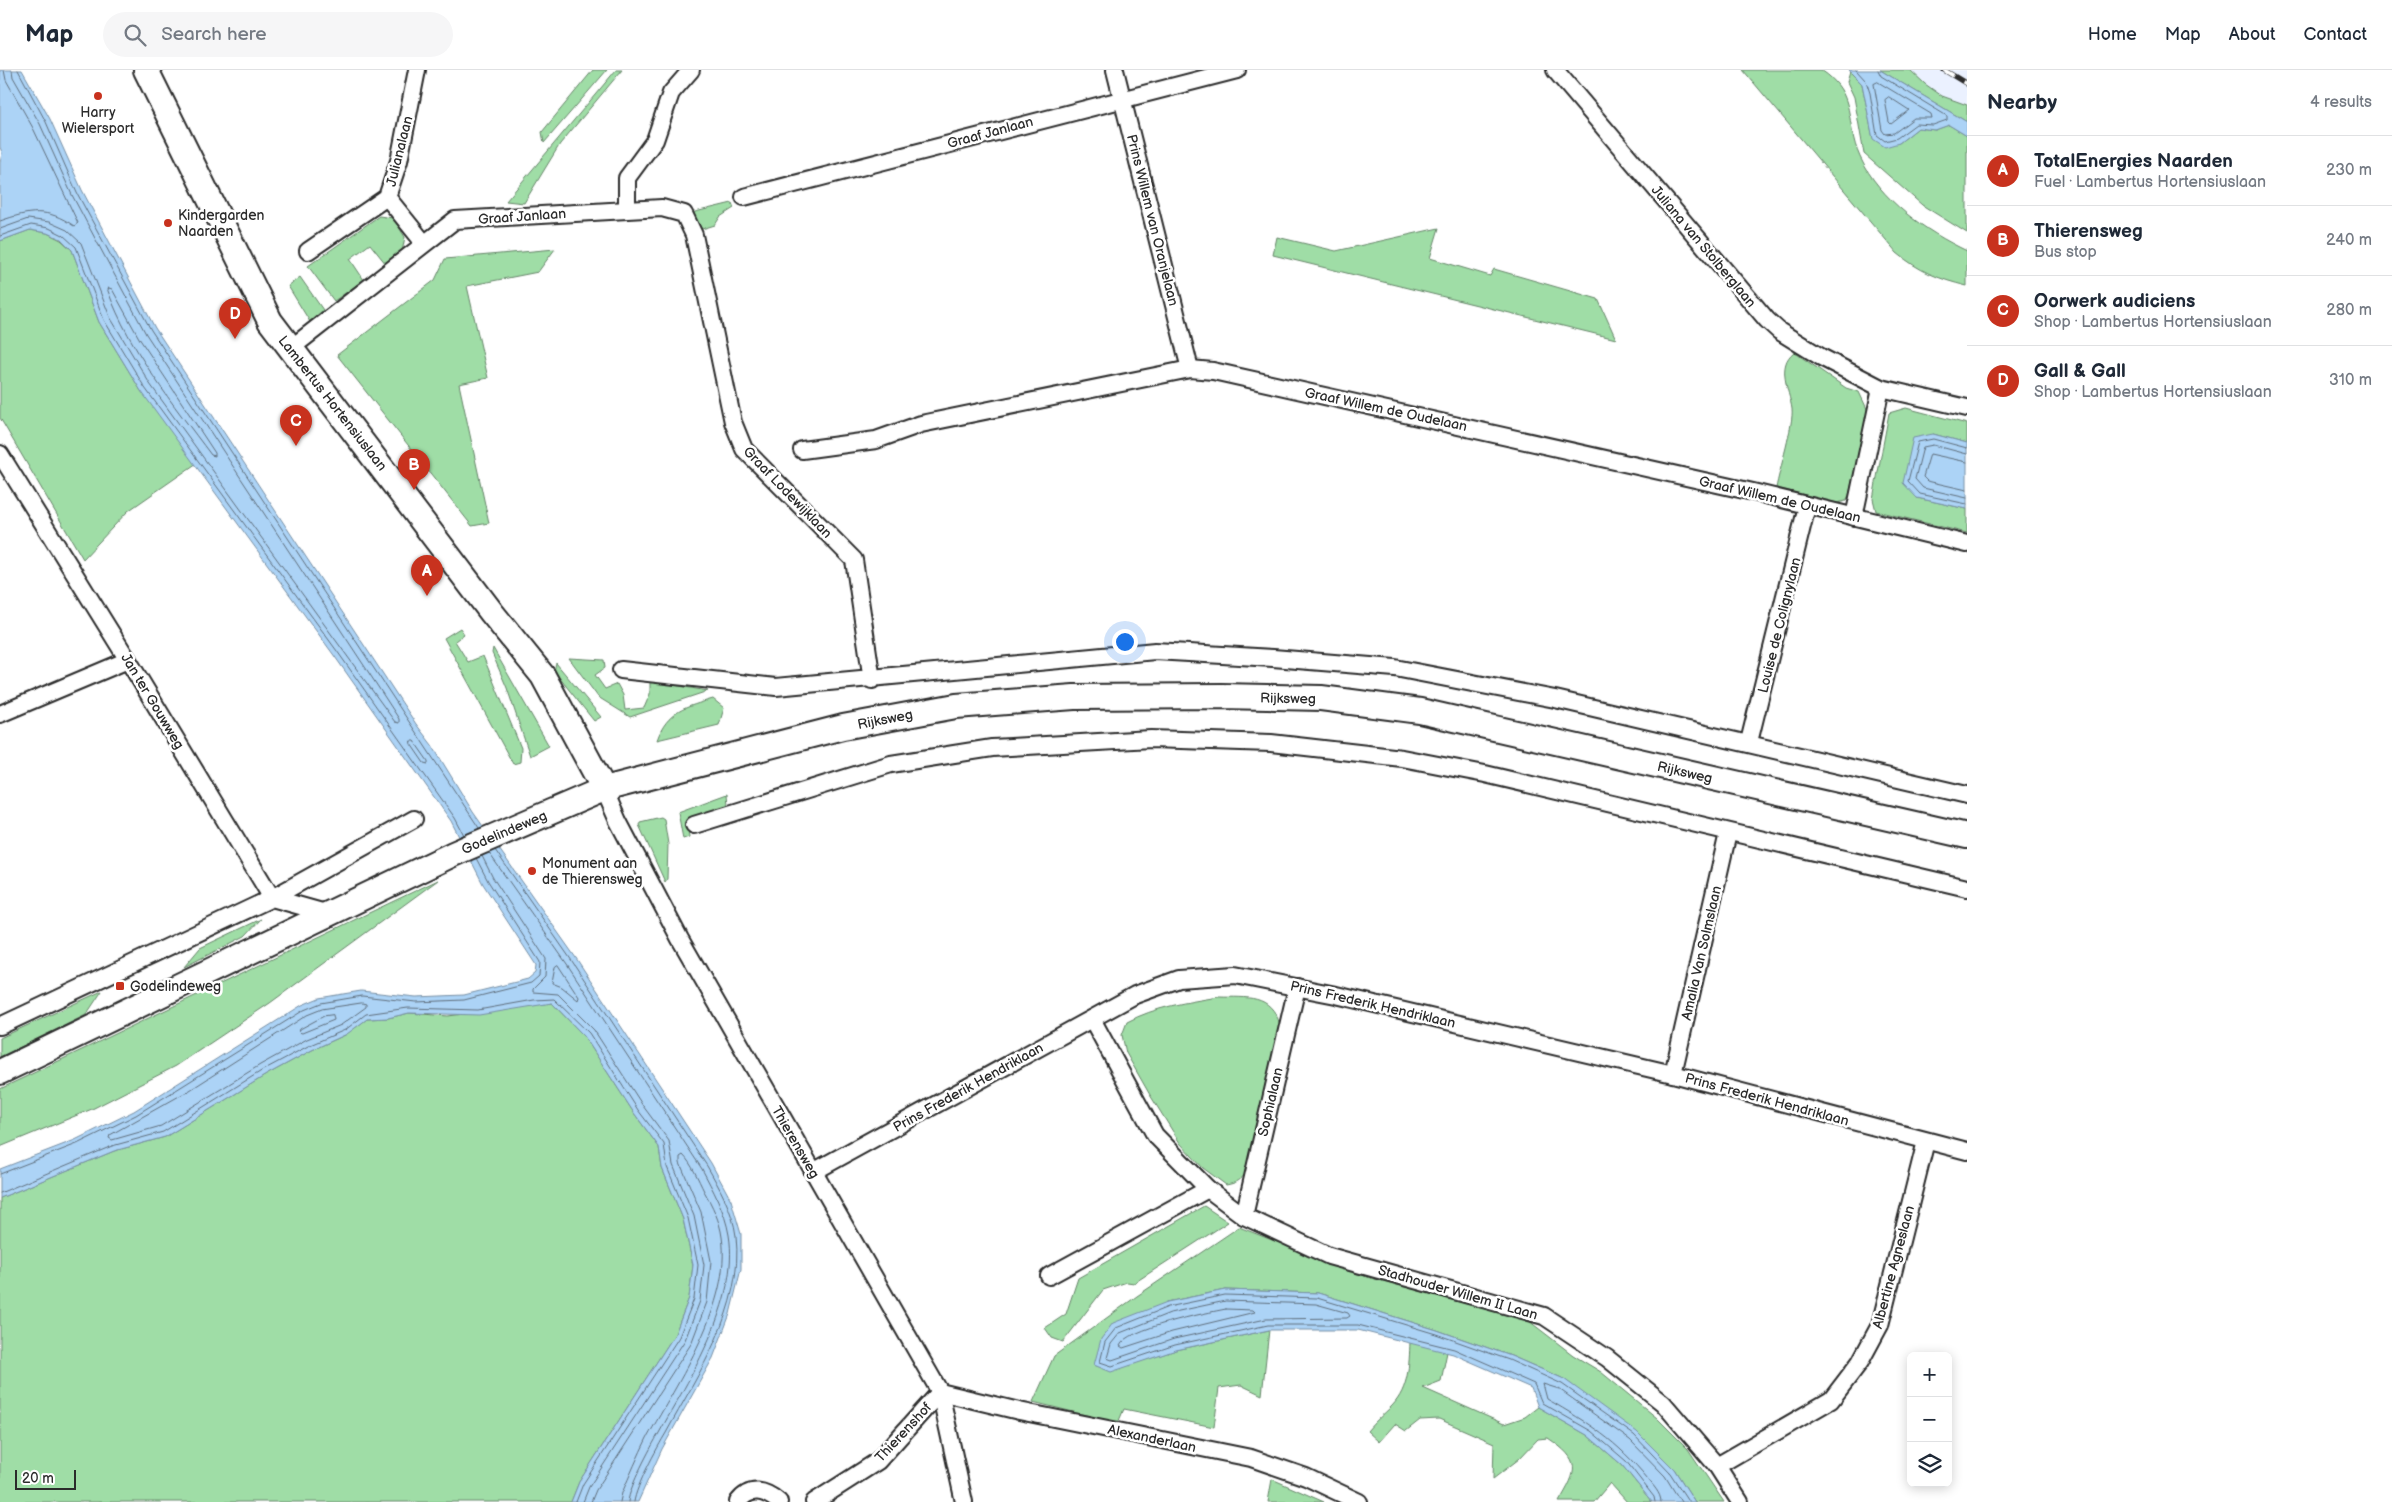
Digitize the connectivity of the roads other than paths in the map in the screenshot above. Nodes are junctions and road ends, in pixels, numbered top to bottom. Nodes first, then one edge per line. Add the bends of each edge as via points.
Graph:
1 (146, 70) edge
2 (417, 70) edge
3 (691, 70) edge
4 (1116, 70) edge
5 (1237, 70) edge
6 (1555, 70) edge
7 (1123, 98) junction
8 (387, 197) junction
9 (744, 197) dead end
10 (628, 209) junction
11 (684, 214) joint
12 (424, 243) junction
13 (308, 251) dead end
14 (290, 349) junction
15 (1190, 369) junction
16 (1881, 388) junction
17 (1967, 408) edge
18 (802, 450) dead end
19 (0, 454) edge
20 (1806, 506) junction
21 (1854, 517) junction
22 (1967, 544) edge
23 (128, 660) junction
24 (621, 670) dead end
25 (872, 680) junction
26 (0, 714) edge
27 (1748, 742) junction
28 (604, 789) junction
29 (1967, 795) edge
30 (414, 818) dead end
31 (694, 825) dead end
32 (1728, 833) junction
33 (1967, 836) edge
34 (1967, 888) edge
35 (272, 898) junction
36 (329, 914) junction
37 (1297, 987) junction
38 (1092, 1019) junction
39 (0, 1026) edge
40 (0, 1072) edge
41 (1673, 1074) junction
42 (1926, 1141) junction
43 (1967, 1151) edge
44 (813, 1172) junction
45 (1208, 1189) junction
46 (1244, 1216) junction
47 (1049, 1276) dead end
48 (940, 1392) junction
49 (1717, 1466) junction
50 (738, 1502) edge
51 (779, 1502) edge
52 (814, 1502) edge
53 (964, 1502) edge
54 (1358, 1502) edge
55 (1740, 1502) edge

1 - 14 main road, Lambertus Hortensiuslaan via 270,321
2 - 8 street, Julianalaan
3 - 10 street via 671,93 655,140 627,178
4 - 7 street, Prins Willem van Oranjelaan
5 - 7 street, Graaf Janlaan
6 - 16 street, Juliana van Stolberglaan via 1767,320 1821,358
7 - 9 street, Graaf Janlaan
7 - 15 street, Prins Willem van Oranjelaan
8 - 12 street
8 - 13 street, Julianalaan
10 - 11 street, Graaf Janlaan via 662,208
10 - 12 street, Graaf Janlaan via 455,220
11 - 25 street, Graaf Lodewijklaan via 694,235 733,422 740,440 744,449 854,560
12 - 14 street, Graaf Janlaan
14 - 28 main road, Lambertus Hortensiuslaan via 543,676
15 - 18 street, Graaf Willem de Oudelaan via 921,424 876,440
15 - 20 street, Graaf Willem de Oudelaan via 1213,371 1487,431
16 - 17 street, Juliana van Stolberglaan
16 - 21 street
19 - 23 street, Jan ter Gouwweg
20 - 21 street, Graaf Willem de Oudelaan
20 - 27 street, Louise de Colignylaan
21 - 22 street, Graaf Willem de Oudelaan
23 - 26 street
23 - 35 street, Jan ter Gouwweg
24 - 25 street via 776,687
25 - 27 street via 1155,651 1273,658 1395,668
27 - 29 street
28 - 33 main road, Rijksweg via 843,727 956,706 1074,697 1321,698 1420,711
28 - 36 main road, Godelindeweg via 453,854
28 - 44 street, Thierensweg via 680,939
30 - 35 street
31 - 32 street via 891,764 992,748 1151,739 1271,743 1402,758 1485,774
32 - 34 street
32 - 41 street, Amalia Van Solmslaan
35 - 36 street
35 - 39 street
36 - 40 main road, Godelindeweg
37 - 38 street, Prins Frederik Hendriklaan via 1235,975 1179,979 1135,995
37 - 41 street, Prins Frederik Hendriklaan
37 - 46 street, Sophialaan
38 - 44 street, Prins Frederik Hendriklaan
38 - 45 street, Stadhouder Willem II Laan via 1155,1136
41 - 42 street, Prins Frederik Hendriklaan
42 - 43 street, Prins Frederik Hendriklaan
42 - 49 street, Albertine Agneslaan via 1880,1325 1860,1362 1831,1400
44 - 48 street, Thierensweg
45 - 46 street, Stadhouder Willem II Laan
45 - 47 street
46 - 49 street, Stadhouder Willem II Laan via 1329,1256 1544,1316 1607,1358 1663,1402
48 - 52 street, Thierenshof via 878,1461
48 - 53 street, Thierensweg
48 - 54 street, Alexanderlaan via 1251,1458 1306,1477
49 - 55 street, Stadhouder Willem II Laan
50 - 51 street via 756,1491

